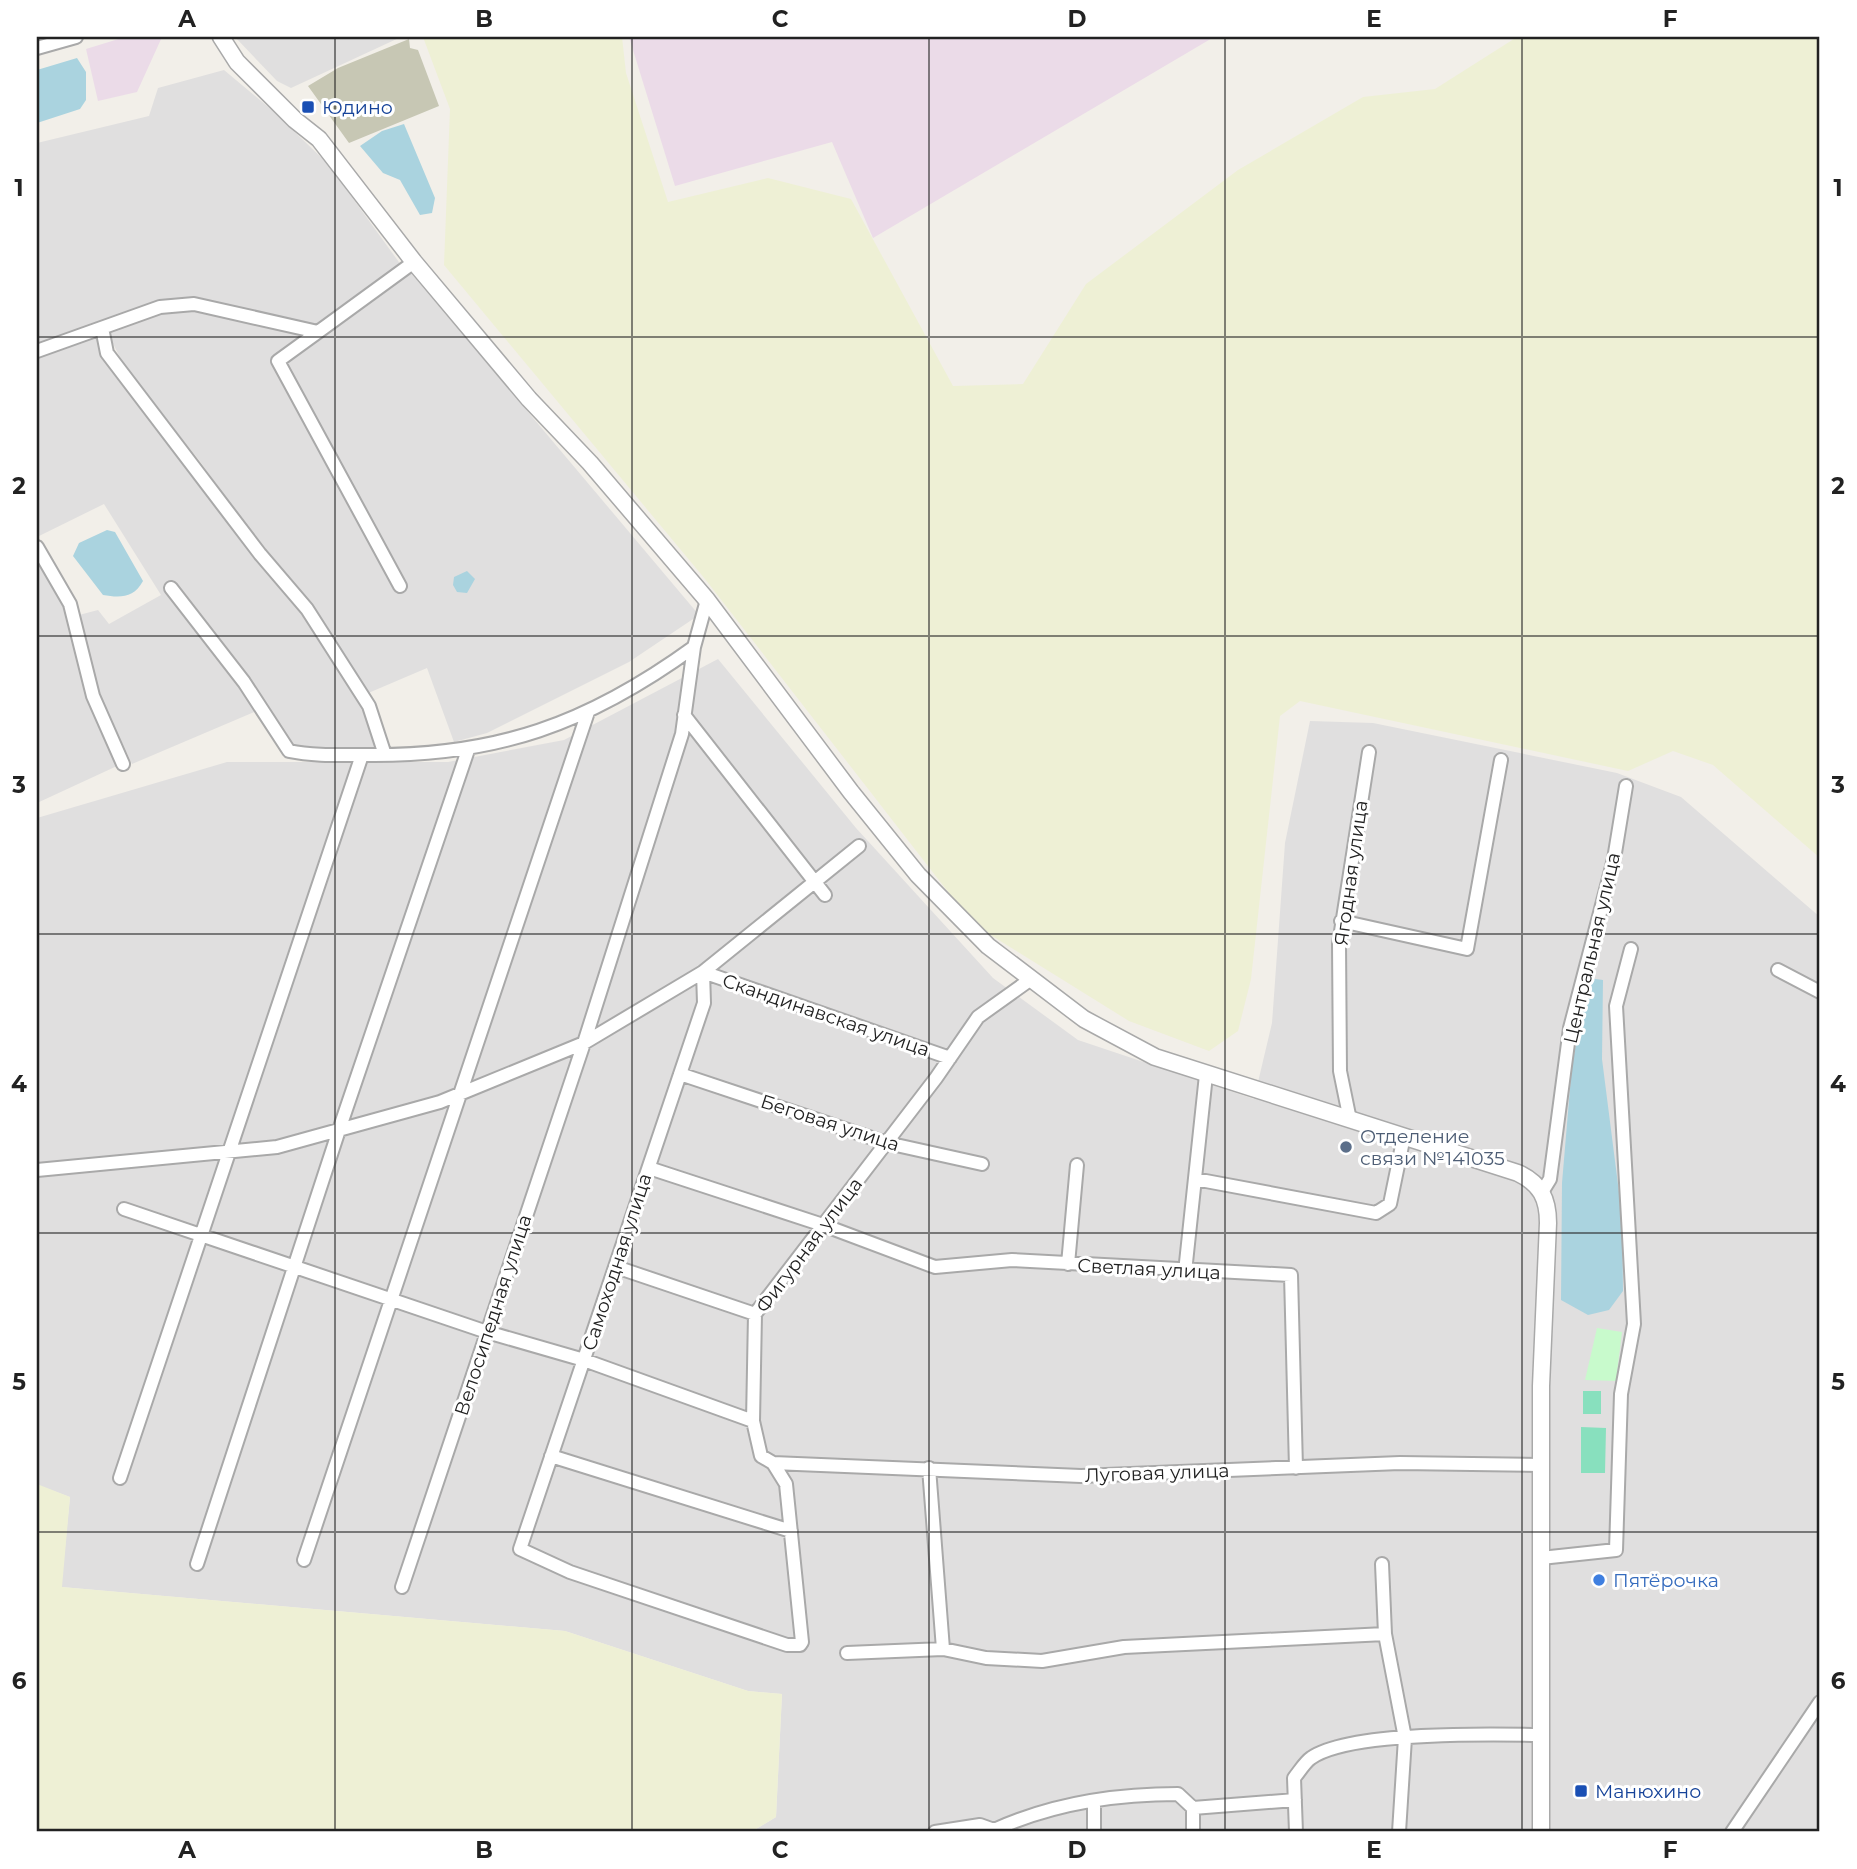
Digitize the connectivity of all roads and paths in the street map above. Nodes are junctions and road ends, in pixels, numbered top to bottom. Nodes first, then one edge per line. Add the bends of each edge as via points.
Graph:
1 (76, 37) edge
2 (221, 37) edge
3 (37, 48) edge
4 (414, 262) junction
5 (102, 328) junction
6 (318, 332) junction
7 (37, 351) edge
8 (37, 547) edge
9 (400, 586) dead end
10 (171, 588) dead end
11 (706, 600) junction
12 (694, 647) junction
13 (588, 712) junction
14 (684, 715) junction
15 (468, 750) junction
16 (1369, 752) dead end
17 (362, 755) junction
18 (385, 755) junction
19 (1501, 760) dead end
20 (123, 764) dead end
21 (1626, 786) dead end
22 (859, 846) dead end
23 (814, 881) junction
24 (825, 895) dead end
25 (1341, 921) junction
26 (1631, 949) dead end
27 (1778, 970) dead end
28 (703, 972) junction
29 (1031, 979) junction
30 (1820, 992) edge
31 (584, 1042) junction
32 (950, 1058) junction
33 (680, 1074) junction
34 (1206, 1075) junction
35 (460, 1094) junction
36 (1350, 1120) junction
37 (339, 1130) junction
38 (1404, 1136) junction
39 (887, 1143) junction
40 (231, 1153) junction
41 (982, 1164) dead end
42 (1077, 1165) dead end
43 (649, 1168) junction
44 (37, 1170) edge
45 (1195, 1179) junction
46 (1542, 1192) junction
47 (124, 1209) dead end
48 (823, 1225) junction
49 (202, 1236) junction
50 (1068, 1264) junction
51 (295, 1266) junction
52 (616, 1267) junction
53 (1185, 1272) junction
54 (391, 1300) junction
55 (755, 1314) junction
56 (487, 1332) junction
57 (584, 1360) junction
58 (753, 1421) junction
59 (551, 1457) junction
60 (773, 1463) junction
61 (1541, 1465) junction
62 (929, 1468) junction
63 (1296, 1468) junction
64 (120, 1478) dead end
65 (791, 1531) junction
66 (1541, 1558) junction
67 (304, 1560) dead end
68 (197, 1564) dead end
69 (1382, 1564) dead end
70 (402, 1587) dead end
71 (1385, 1634) junction
72 (800, 1646) joint
73 (943, 1649) junction
74 (847, 1653) dead end
75 (1819, 1705) edge
76 (1541, 1735) junction
77 (1405, 1738) junction
78 (1295, 1800) junction
79 (1094, 1801) junction
80 (1193, 1808) junction
81 (994, 1831) edge
82 (935, 1832) edge
83 (1094, 1832) edge
84 (1194, 1832) edge
85 (1296, 1832) edge
86 (1399, 1832) edge
87 (1541, 1832) edge
88 (1732, 1832) edge

1 - 3 street
2 - 4 street via 237,62 319,138
4 - 6 street
4 - 11 street
5 - 6 street via 160,307 194,304
5 - 7 street
5 - 18 street via 107,353 307,609 369,706
6 - 9 street via 278,361
8 - 20 street via 70,604 93,696
10 - 17 street via 244,682 289,751
11 - 12 street, Велосипедная улица
11 - 29 street via 851,792 940,900
12 - 13 street
12 - 14 street, Велосипедная улица
13 - 15 street via 548,729
13 - 35 street
14 - 23 street
14 - 31 street, Велосипедная улица via 682,734
15 - 18 street
15 - 37 street
16 - 25 street, Ягодная улица
17 - 18 street
17 - 40 street
19 - 25 street via 1467,949
21 - 46 street, Центральная улица via 1614,859 1570,1028 1550,1179
22 - 23 street
23 - 24 street
23 - 28 street
25 - 36 street, Ягодная улица via 1340,1071
26 - 66 street via 1616,1006 1634,1324 1621,1394 1616,1550
27 - 30 street
28 - 31 street
28 - 32 street, Скандинавская улица
28 - 33 street, Самоходная улица via 704,1003
29 - 32 street, Фигурная улица via 978,1017
29 - 34 street via 1122,1042
31 - 35 street
31 - 56 street, Велосипедная улица
32 - 39 street, Фигурная улица
33 - 39 street, Беговая улица
33 - 43 street, Самоходная улица
34 - 36 street
34 - 45 street
35 - 37 street
35 - 54 street
36 - 38 street
37 - 40 street via 277,1147
37 - 51 street
38 - 45 street via 1390,1204 1376,1213
38 - 46 street via 1518,1173
39 - 41 street, Беговая улица
39 - 48 street, Фигурная улица
40 - 44 street
40 - 49 street
42 - 50 street
43 - 48 street, Светлая улица
43 - 52 street, Самоходная улица
45 - 53 street
46 - 61 street via 1548,1223
47 - 49 street
48 - 50 street, Светлая улица via 935,1267 1012,1260
48 - 55 street, Фигурная улица
49 - 51 street
49 - 64 street
50 - 53 street, Светлая улица
51 - 54 street
51 - 68 street
52 - 55 street
52 - 57 street, Самоходная улица
53 - 63 street, Светлая улица via 1291,1275
54 - 56 street
54 - 67 street
55 - 58 street, Фигурная улица
56 - 57 street
56 - 70 street, Велосипедная улица
57 - 58 street
57 - 59 street, Самоходная улица
58 - 60 street, Фигурная улица via 761,1456
59 - 65 street
59 - 72 street, Самоходная улица via 520,1549 570,1572
60 - 62 street, Луговая улица
60 - 65 street, Фигурная улица via 786,1484
61 - 63 street, Луговая улица
61 - 66 street
62 - 63 street, Луговая улица via 1080,1476
62 - 73 street
65 - 72 street, Фигурная улица
66 - 76 street
69 - 71 street
71 - 73 street via 1124,1647 1042,1661 986,1658
71 - 77 street
73 - 74 street
75 - 88 street
76 - 77 street
76 - 87 street
77 - 78 street via 1336,1747 1311,1758 1294,1778
77 - 86 street
78 - 80 street
78 - 85 street
79 - 80 street via 1178,1794
79 - 81 street via 1029,1815
79 - 83 street
80 - 84 street
81 - 82 street via 981,1825

